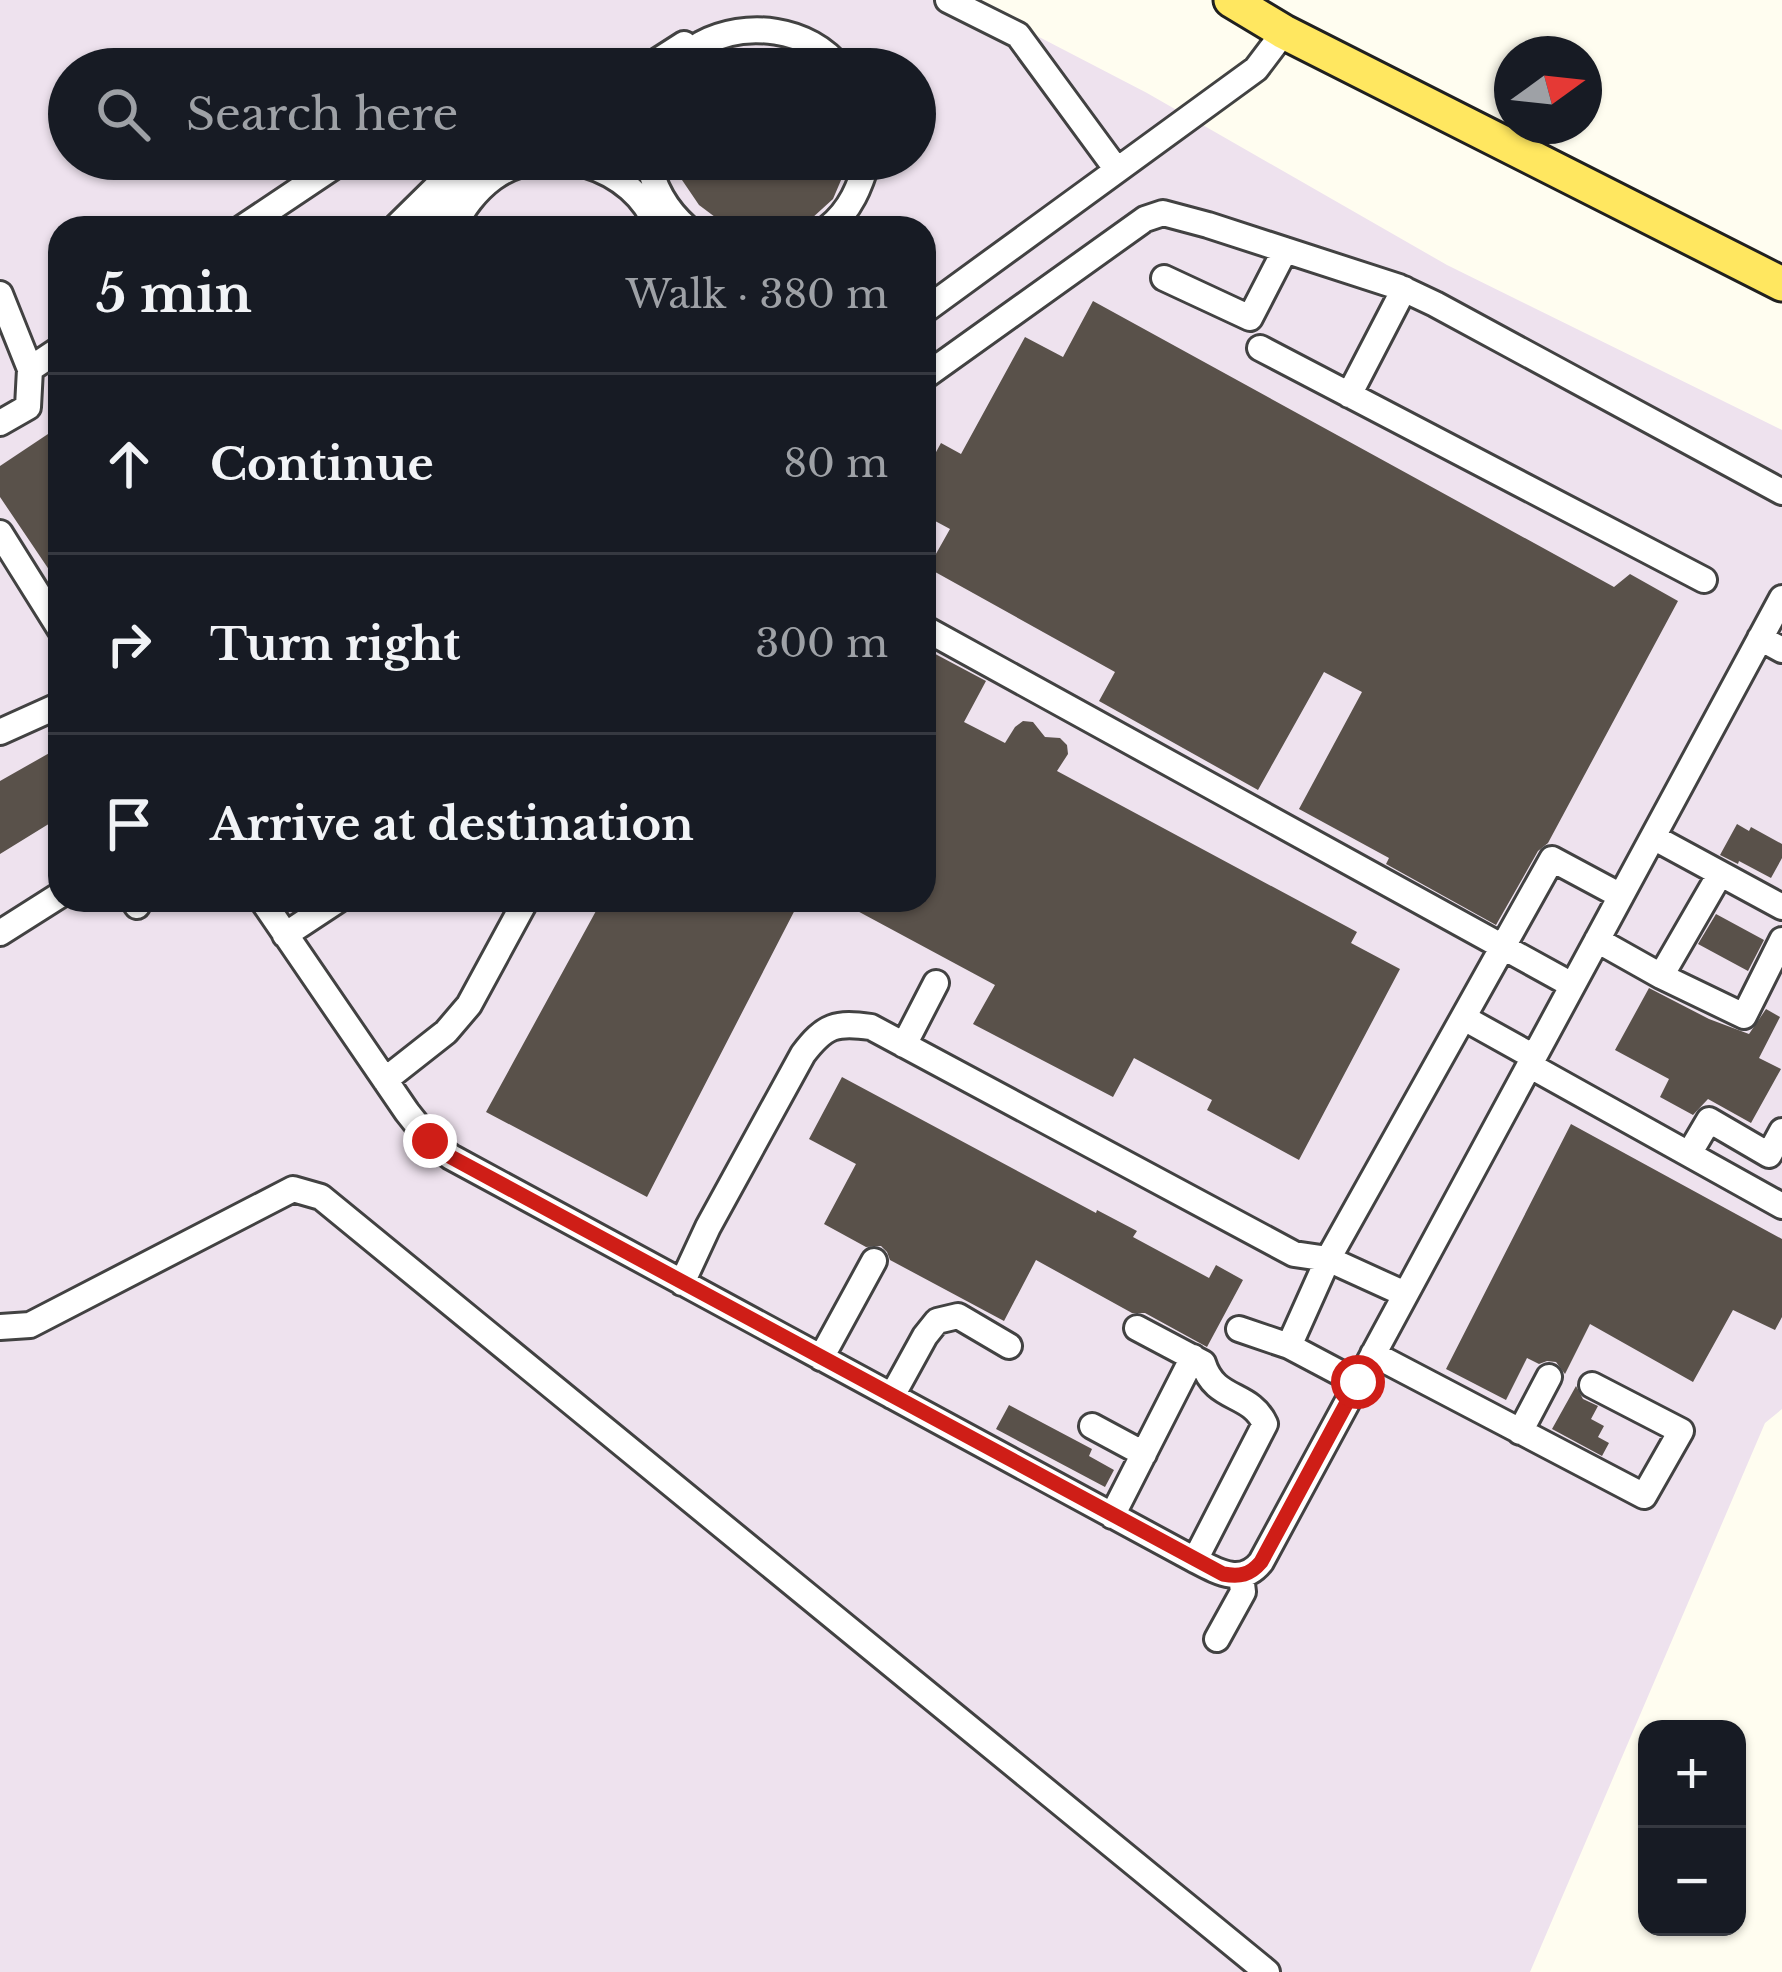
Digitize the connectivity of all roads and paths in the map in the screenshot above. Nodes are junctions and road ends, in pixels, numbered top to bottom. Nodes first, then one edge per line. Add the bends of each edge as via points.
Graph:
1 (948, 0) edge
2 (1232, 0) edge
3 (1284, 32) junction
4 (699, 45) junction
5 (677, 48) edge
6 (696, 48) edge
7 (817, 48) edge
8 (1118, 170) junction
9 (314, 180) edge
10 (444, 180) edge
11 (476, 180) edge
12 (487, 180) edge
13 (617, 180) edge
14 (652, 180) edge
15 (862, 180) edge
16 (260, 216) edge
17 (407, 216) edge
18 (428, 216) edge
19 (459, 216) edge
20 (661, 216) edge
21 (666, 216) edge
22 (842, 216) edge
23 (1285, 250) junction
24 (1164, 278) dead end
25 (1782, 284) edge
26 (1404, 289) junction
27 (0, 294) edge
28 (936, 302) edge
29 (1260, 348) dead end
30 (48, 358) edge
31 (936, 368) edge
32 (30, 369) junction
33 (1349, 394) junction
34 (0, 423) edge
35 (1782, 492) edge
36 (0, 533) edge
37 (1704, 580) dead end
38 (1782, 598) edge
39 (48, 610) edge
40 (936, 635) edge
41 (1771, 644) edge
42 (48, 710) edge
43 (0, 731) edge
44 (1653, 837) junction
45 (1720, 874) junction
46 (1621, 896) junction
47 (48, 903) edge
48 (1782, 907) edge
49 (270, 912) edge
50 (320, 912) edge
51 (519, 912) edge
52 (0, 933) edge
53 (285, 935) junction
54 (1597, 940) junction
55 (1782, 940) edge
56 (1504, 947) junction
57 (1661, 976) junction
58 (936, 983) dead end
59 (1572, 985) junction
60 (1464, 1018) junction
61 (904, 1045) junction
62 (1531, 1061) junction
63 (386, 1080) junction
64 (1782, 1131) edge
65 (1689, 1154) junction
66 (1782, 1206) edge
67 (1328, 1259) junction
68 (874, 1261) dead end
69 (682, 1283) junction
70 (1405, 1294) junction
71 (0, 1327) edge
72 (1137, 1328) dead end
73 (1239, 1329) dead end
74 (1009, 1346) dead end
75 (1289, 1346) junction
76 (1373, 1354) junction
77 (1193, 1357) junction
78 (821, 1358) junction
79 (1549, 1377) dead end
80 (1358, 1382) junction
81 (1592, 1385) dead end
82 (892, 1396) junction
83 (1092, 1426) dead end
84 (1520, 1432) junction
85 (1144, 1454) junction
86 (1112, 1516) junction
87 (1195, 1560) junction
88 (1241, 1575) junction
89 (1217, 1639) dead end
90 (1267, 1972) edge

1 - 8 street via 1018,35
2 - 3 main road
3 - 8 street via 1256,69
3 - 25 main road
4 - 5 street via 692,38
4 - 6 street
4 - 7 street via 736,31 771,30
8 - 28 street
9 - 16 street
10 - 17 street
11 - 18 street
12 - 19 street
13 - 20 street
14 - 21 street
15 - 22 street
23 - 24 street via 1250,318
23 - 26 street
23 - 31 street via 1163,213 1145,219
26 - 33 street
26 - 35 street
27 - 32 street
29 - 33 street
30 - 32 street
32 - 34 street via 28,407
33 - 37 street
36 - 39 street
38 - 41 street
40 - 56 street
41 - 44 street
42 - 43 street
44 - 45 street
44 - 46 street
45 - 48 street
45 - 57 street
46 - 54 street
46 - 56 street via 1552,859
47 - 52 street
49 - 53 street
50 - 53 street
51 - 63 street via 469,1005
53 - 63 street
54 - 57 street
54 - 59 street
55 - 57 street via 1744,1016
56 - 59 street
56 - 60 street
58 - 61 street
59 - 62 street
60 - 62 street
60 - 67 street
61 - 67 street via 1294,1254
61 - 69 street via 844,1023 819,1034
62 - 65 street
62 - 70 street
63 - 69 street via 451,1157
64 - 65 street via 1768,1155 1708,1120
65 - 66 street
67 - 70 street
67 - 75 street
68 - 78 street
69 - 78 street
70 - 76 street
71 - 90 street via 30,1325 293,1189 321,1197
72 - 77 street
73 - 75 street
74 - 82 street via 958,1316 938,1321
75 - 80 street
76 - 80 street
76 - 84 street
77 - 85 street
77 - 87 street via 1264,1424
78 - 82 street
79 - 84 street
80 - 88 street via 1261,1562
81 - 84 street via 1681,1430 1644,1496
82 - 86 street
83 - 85 street
85 - 86 street
86 - 87 street
87 - 88 street
88 - 89 street via 1243,1592

